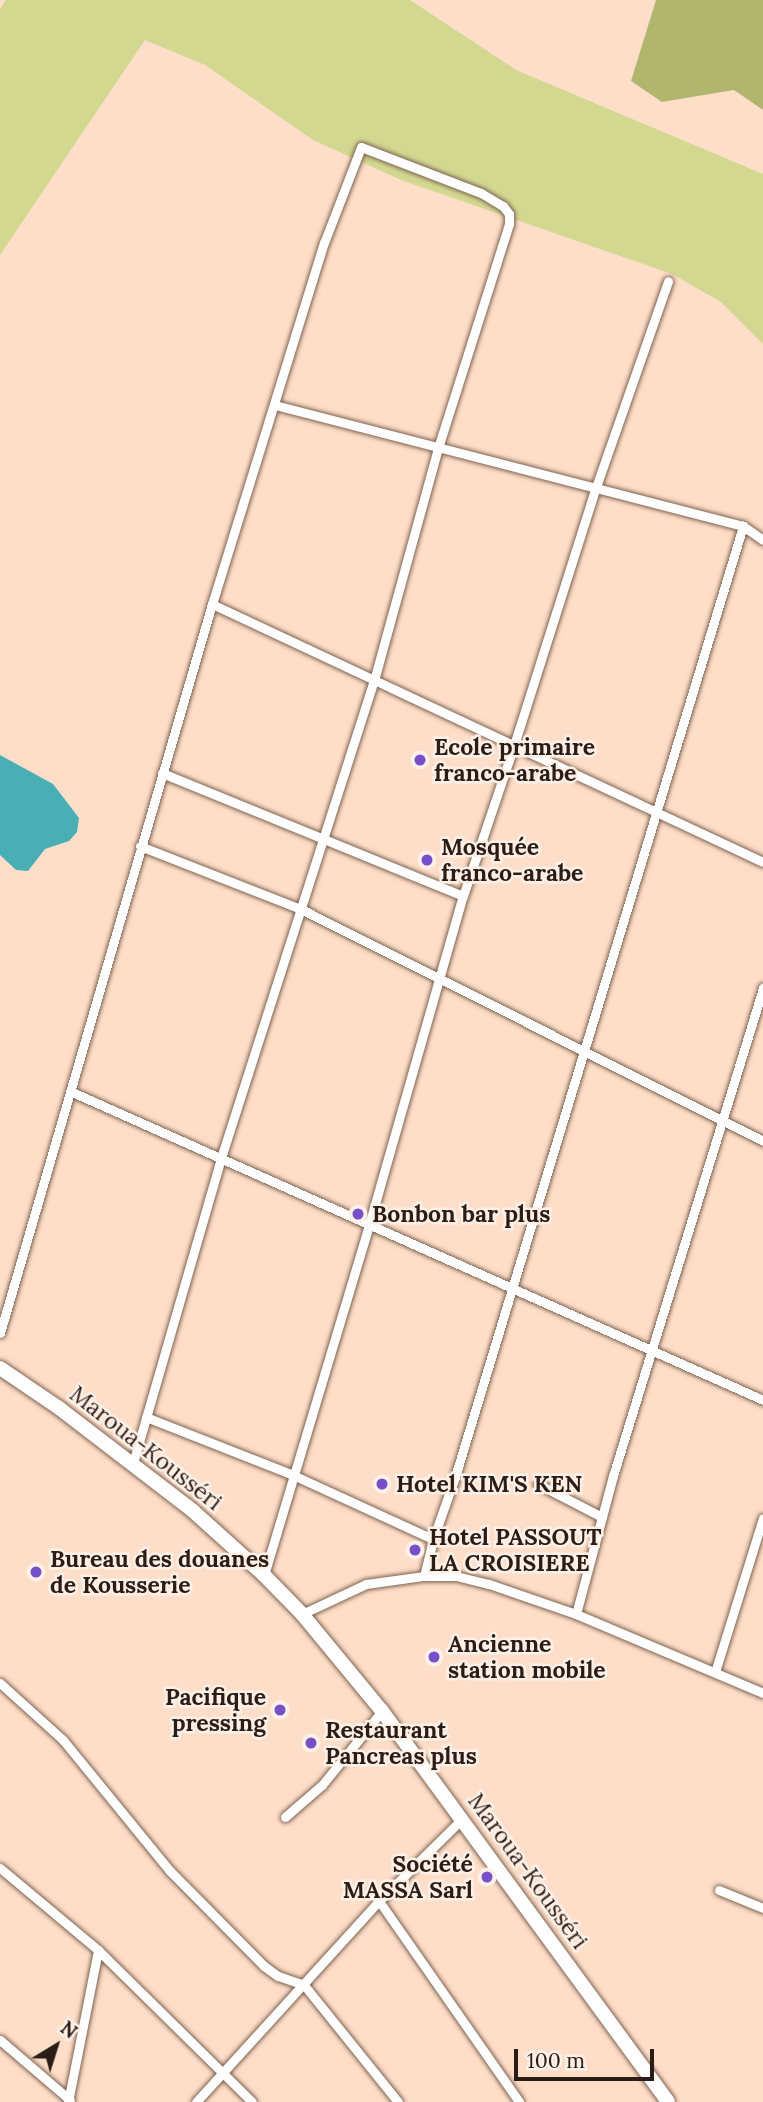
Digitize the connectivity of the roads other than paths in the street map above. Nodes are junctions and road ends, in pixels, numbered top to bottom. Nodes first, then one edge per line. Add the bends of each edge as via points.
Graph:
1 (668, 281) dead end
2 (275, 405) junction
3 (438, 448) junction
4 (596, 487) junction
5 (743, 526) junction
6 (763, 540) edge
7 (212, 604) junction
8 (374, 680) junction
9 (514, 746) junction
10 (162, 774) junction
11 (655, 812) junction
12 (322, 837) junction
13 (140, 846) junction
14 (763, 862) edge
15 (463, 896) junction
16 (301, 909) junction
17 (439, 979) junction
18 (763, 988) edge
19 (583, 1051) junction
20 (72, 1092) junction
21 (723, 1122) junction
22 (763, 1142) edge
23 (221, 1158) junction
24 (369, 1225) junction
25 (512, 1286) junction
26 (0, 1333) edge
27 (653, 1351) junction
28 (0, 1368) edge
29 (763, 1400) edge
30 (146, 1417) junction
31 (133, 1463) junction
32 (293, 1475) junction
33 (538, 1484) dead end
34 (602, 1517) junction
35 (763, 1518) edge
36 (433, 1539) junction
37 (264, 1575) junction
38 (424, 1576) junction
39 (302, 1614) junction
40 (576, 1615) junction
41 (715, 1672) junction
42 (0, 1683) edge
43 (763, 1693) edge
44 (382, 1711) junction
45 (285, 1817) dead end
46 (462, 1819) junction
47 (0, 1868) edge
48 (719, 1890) dead end
49 (379, 1902) junction
50 (763, 1908) edge
51 (98, 1950) junction
52 (304, 1985) junction
53 (0, 2040) edge
54 (221, 2071) junction
55 (70, 2101) edge
56 (197, 2102) edge
57 (252, 2102) edge
58 (398, 2102) edge
59 (519, 2102) edge
60 (668, 2102) edge

1 - 4 street
2 - 3 street
2 - 3 street via 324,243 360,147 481,193 509,214
2 - 7 street
3 - 4 street
3 - 8 street
4 - 5 street
4 - 9 street
5 - 6 street
5 - 11 street
7 - 8 street
7 - 10 street
8 - 9 street
8 - 12 street
9 - 11 street
9 - 15 street
10 - 12 street
10 - 13 street
11 - 14 street
11 - 19 street
12 - 15 street
12 - 16 street
13 - 16 street
13 - 20 street
15 - 17 street
16 - 17 street
16 - 23 street
17 - 19 street
17 - 24 street
18 - 21 street
19 - 21 street
19 - 25 street
20 - 23 street
20 - 26 street
21 - 22 street
21 - 27 street
23 - 24 street
23 - 30 street
24 - 25 street
24 - 32 street
25 - 27 street
25 - 36 street
27 - 29 street
27 - 34 street
28 - 31 highway, Maroua-Kousséri
30 - 31 street
30 - 32 street
31 - 37 highway, Maroua-Kousséri
32 - 36 street
32 - 37 street
33 - 34 street
34 - 40 street
35 - 41 street
36 - 38 street
37 - 39 highway, Maroua-Kousséri
38 - 39 street via 366,1584
38 - 40 street via 456,1576 489,1584
39 - 44 highway, Maroua-Kousséri
40 - 41 street
41 - 43 street
42 - 52 street via 63,1740 170,1871 264,1966
44 - 45 street via 322,1785
44 - 46 highway, Maroua-Kousséri
46 - 49 street
46 - 60 highway, Maroua-Kousséri
47 - 51 street
48 - 50 street
49 - 52 street
49 - 59 street
51 - 54 street
51 - 55 street
52 - 54 street
52 - 58 street
53 - 55 street
54 - 56 street
54 - 57 street

